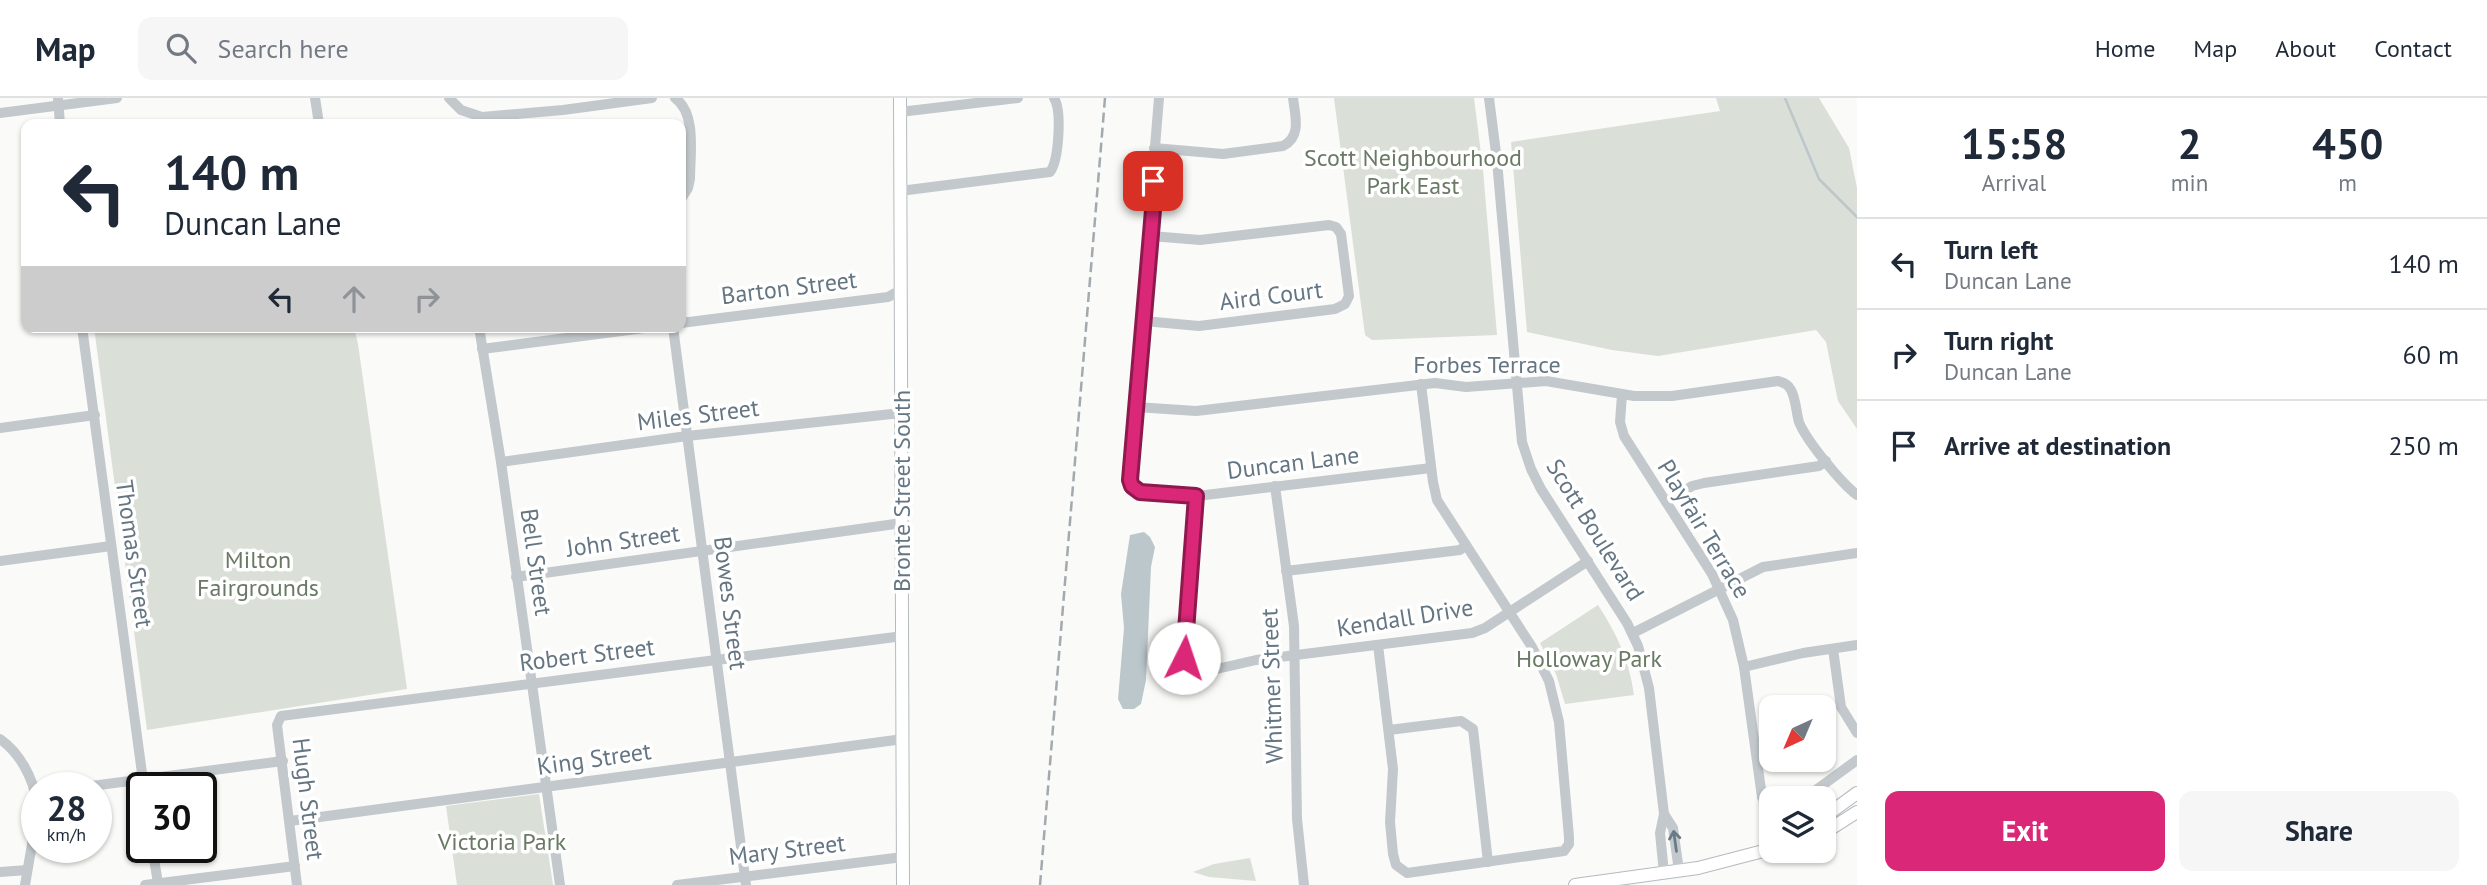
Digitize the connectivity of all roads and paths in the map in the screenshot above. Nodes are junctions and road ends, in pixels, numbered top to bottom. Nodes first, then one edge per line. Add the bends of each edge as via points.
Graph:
1 (117, 98) edge
2 (315, 98) edge
3 (449, 98) edge
4 (652, 98) edge
5 (675, 98) edge
6 (900, 98) edge
7 (1018, 98) edge
8 (1054, 98) edge
9 (1158, 98) edge
10 (1293, 98) edge
11 (1489, 98) edge
12 (58, 102) edge
13 (0, 113) edge
14 (900, 113) junction
15 (318, 119) edge
16 (1154, 148) junction
17 (686, 191) edge
18 (900, 191) junction
19 (1151, 236) junction
20 (901, 290) junction
21 (1144, 321) junction
22 (686, 322) edge
23 (83, 333) edge
24 (480, 333) edge
25 (606, 333) edge
26 (674, 333) edge
27 (482, 349) junction
28 (1516, 383) junction
29 (1421, 384) junction
30 (1622, 395) junction
31 (1136, 407) junction
32 (901, 413) junction
33 (95, 415) junction
34 (0, 428) edge
35 (687, 436) junction
36 (1826, 461) junction
37 (501, 462) junction
38 (1431, 468) junction
39 (1275, 486) junction
40 (1857, 495) edge
41 (1196, 496) junction
42 (1665, 502) junction
43 (902, 523) junction
44 (1466, 545) junction
45 (111, 546) junction
46 (702, 551) junction
47 (1857, 553) edge
48 (0, 561) edge
49 (1588, 561) junction
50 (1286, 571) junction
51 (516, 577) junction
52 (1720, 588) junction
53 (1510, 612) junction
54 (1633, 633) junction
55 (903, 636) junction
56 (1378, 645) junction
57 (1857, 645) edge
58 (1833, 649) junction
59 (1294, 655) junction
60 (716, 660) junction
61 (1744, 667) junction
62 (531, 684) junction
63 (278, 719) joint
64 (1389, 730) junction
65 (1857, 733) edge
66 (0, 739) edge
67 (903, 739) junction
68 (1857, 760) edge
69 (283, 761) junction
70 (730, 762) junction
71 (26, 772) edge
72 (142, 772) edge
73 (217, 772) edge
74 (1760, 786) edge
75 (1823, 786) edge
76 (546, 787) junction
77 (1857, 793) edge
78 (1836, 808) edge
79 (1857, 813) edge
80 (1664, 814) junction
81 (290, 821) junction
82 (1836, 825) edge
83 (1759, 852) edge
84 (903, 857) junction
85 (1488, 862) junction
86 (28, 863) edge
87 (155, 863) edge
88 (295, 866) junction
89 (27, 870) junction
90 (1679, 871) junction
91 (0, 872) edge
92 (1664, 873) junction
93 (745, 881) edge
94 (158, 883) junction
95 (25, 885) edge
96 (145, 885) edge
97 (298, 885) edge
98 (561, 885) edge
99 (677, 885) edge
100 (903, 885) edge
101 (1304, 885) edge
102 (1575, 885) edge

1 - 12 street
2 - 15 street
3 - 4 street via 461,110 482,117
5 - 17 street via 687,111 690,179
6 - 14 main road, Bronte Street South
7 - 14 street
8 - 18 street via 1059,111 1055,164 1050,172
9 - 16 street, Duncan Lane
10 - 16 street via 1296,131 1283,146 1223,154
11 - 28 street, Scott Boulevard
12 - 13 street
14 - 18 main road, Bronte Street South
16 - 19 street, Duncan Lane
18 - 20 main road, Bronte Street South
19 - 21 street, Duncan Lane
19 - 21 street, Aird Court via 1200,240 1336,227 1341,234 1349,296 1335,309 1199,326
20 - 22 street, Barton Street via 888,297
20 - 32 main road, Bronte Street South
21 - 31 street, Duncan Lane
23 - 33 street, Thomas Street
24 - 27 street, Bell Street
25 - 27 street
26 - 35 street, Bowes Street
27 - 37 street, Bell Street
28 - 29 street, Forbes Terrace
28 - 30 street, Forbes Terrace via 1546,381
28 - 49 street, Scott Boulevard via 1521,434 1531,469
29 - 31 street, Forbes Terrace via 1196,411
29 - 38 street
30 - 36 street, Forbes Terrace via 1672,396 1782,382 1792,391 1801,426
30 - 42 street, Playfair Terrace via 1624,436
31 - 41 street, Duncan Lane via 1132,486 1144,493
32 - 35 street, Miles Street
32 - 43 main road, Bronte Street South
33 - 34 street
33 - 45 street, Thomas Street
35 - 37 street, Miles Street
35 - 46 street, Bowes Street
36 - 40 street, Forbes Terrace
36 - 42 street via 1819,466 1692,486
37 - 51 street, Bell Street
38 - 39 street, Duncan Lane
38 - 44 street via 1437,499
39 - 41 street, Duncan Lane
39 - 50 street, Whitmer Street
41 - 59 street, Kendall Drive via 1185,662 1200,671
42 - 52 street, Playfair Terrace
43 - 46 street, John Street
43 - 55 main road, Bronte Street South
44 - 50 street via 1460,550
44 - 53 street
45 - 48 street
45 - 72 street, Thomas Street
46 - 51 street, John Street
46 - 60 street, Bowes Street
47 - 52 street via 1763,567
49 - 53 street, Kendall Drive
49 - 54 street, Scott Boulevard
50 - 59 street, Whitmer Street
51 - 62 street, Bell Street
52 - 54 street
52 - 61 street, Playfair Terrace
53 - 56 street, Kendall Drive via 1472,633
53 - 85 street via 1544,669 1556,704 1569,844 1564,851
54 - 80 street, Scott Boulevard via 1647,674
55 - 60 street, Robert Street
55 - 67 main road, Bronte Street South
56 - 59 street, Kendall Drive
56 - 64 street
57 - 58 street
58 - 61 street
58 - 65 street via 1841,708
59 - 101 street, Whitmer Street via 1297,807
60 - 62 street, Robert Street
60 - 70 street, Bowes Street
61 - 74 street, Playfair Terrace
62 - 63 street, Robert Street
62 - 76 street, Bell Street
63 - 69 street, Hugh Street
64 - 85 street via 1461,721 1473,729
64 - 85 street via 1393,775 1390,826 1398,869 1407,873
66 - 71 street via 19,757
67 - 70 street, King Street
67 - 84 main road, Bronte Street South
68 - 75 street
69 - 73 street
69 - 81 street, Hugh Street
70 - 76 street, King Street
70 - 93 street, Bowes Street
76 - 81 street, King Street
76 - 98 street, Bell Street
77 - 78 main road
79 - 82 main road
90 -> 80 street, Scott Boulevard via 1673,828
80 - 92 street, Scott Boulevard via 1660,833
81 - 88 street, Hugh Street
83 - 90 main road
84 - 93 street, Mary Street
84 - 100 main road, Bronte Street South
86 - 89 street
87 - 94 street
88 - 94 street
88 - 97 street, Hugh Street
89 - 91 street
89 - 95 street
90 - 92 main road
92 - 102 main road
93 - 99 street, Mary Street
94 - 96 street

